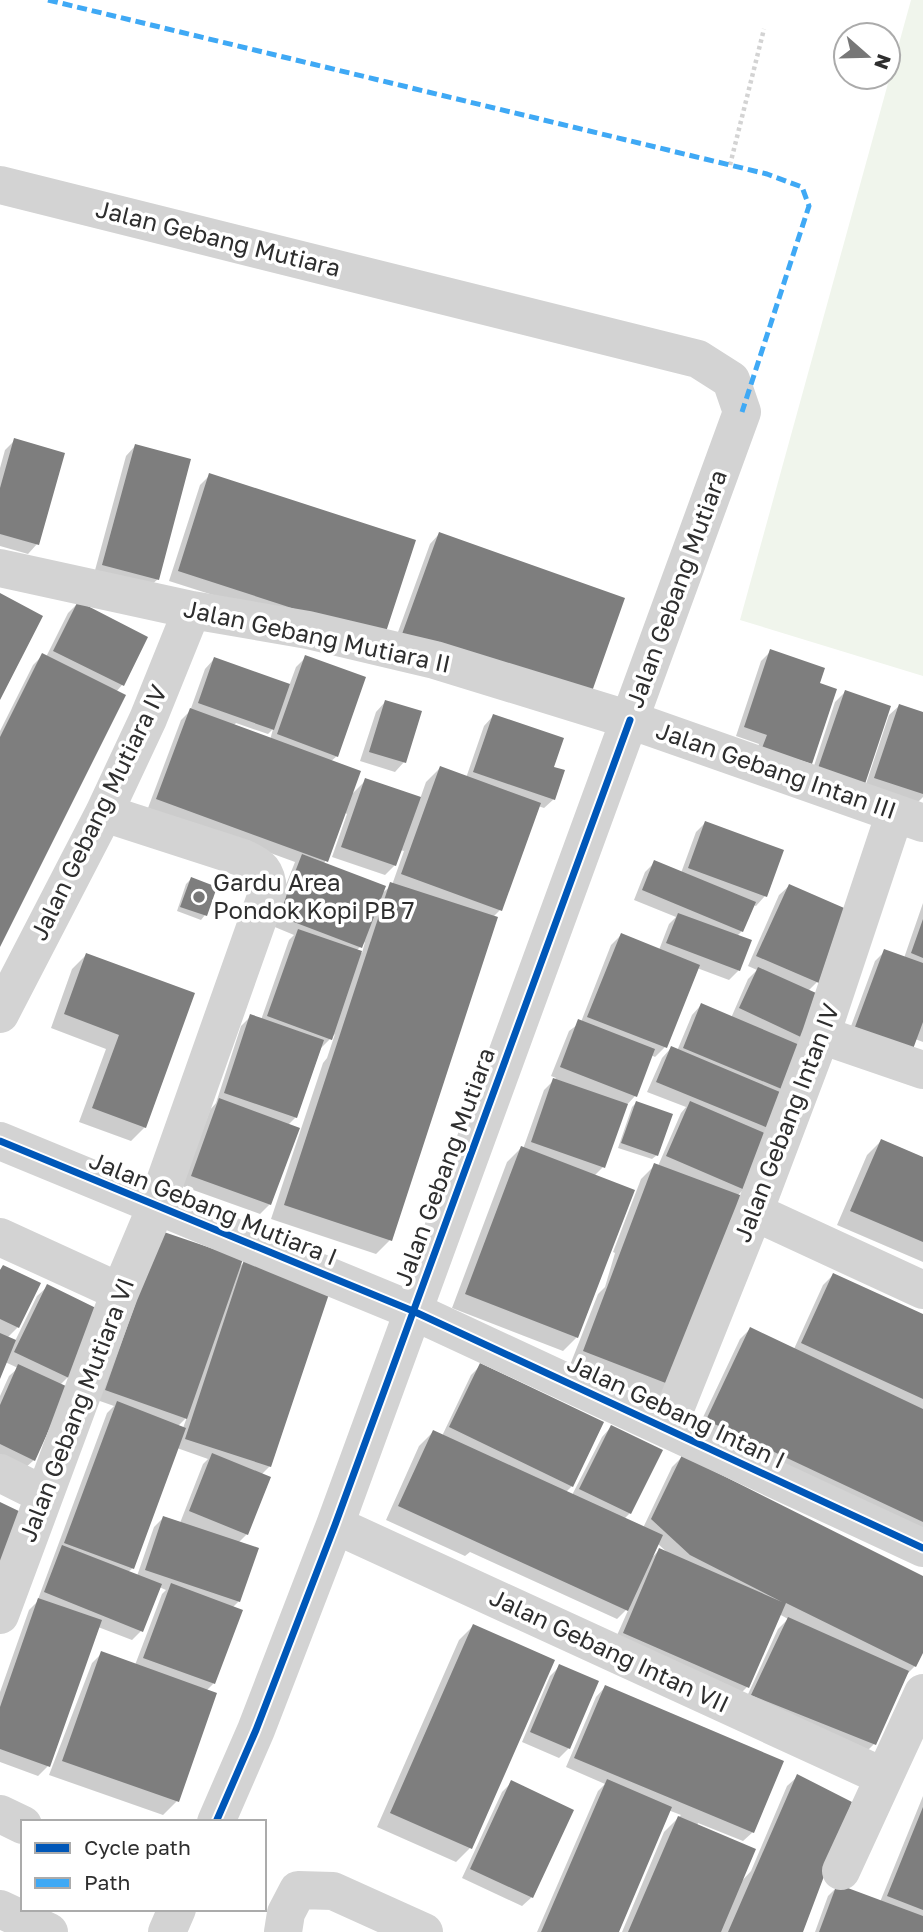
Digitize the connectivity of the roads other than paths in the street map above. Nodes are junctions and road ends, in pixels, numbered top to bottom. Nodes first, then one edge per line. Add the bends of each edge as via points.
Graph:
1 (0, 185) edge
2 (0, 568) edge
3 (192, 610) junction
4 (630, 720) junction
5 (104, 813) junction
6 (909, 818) edge
7 (0, 1014) edge
8 (821, 1035) junction
9 (923, 1070) edge
10 (0, 1141) edge
11 (156, 1207) junction
12 (754, 1212) junction
13 (0, 1237) edge
14 (923, 1290) edge
15 (120, 1292) junction
16 (413, 1311) junction
17 (667, 1429) junction
18 (0, 1473) edge
19 (44, 1495) junction
20 (335, 1525) junction
21 (923, 1548) edge
22 (0, 1615) edge
23 (923, 1693) edge
24 (884, 1777) junction
25 (0, 1815) edge
26 (217, 1820) edge
27 (21, 1824) edge
28 (841, 1871) dead end
29 (0, 1909) edge
30 (176, 1911) edge
31 (48, 1932) edge
32 (167, 1932) edge
33 (283, 1932) edge
34 (425, 1932) edge

1 - 4 street, Jalan Gebang Mutiara via 698,359 731,380 742,412
2 - 3 street, Jalan Gebang Mutiara II
3 - 4 street, Jalan Gebang Mutiara II via 308,630 435,660
3 - 5 street, Jalan Gebang Mutiara IV
4 - 6 street, Jalan Gebang Intan III
4 - 16 street, Jalan Gebang Mutiara
5 - 7 street, Jalan Gebang Mutiara IV
5 - 11 street, Jalan Gebang Mutiara VI via 243,858 258,864 267,875 268,891
6 - 8 street, Jalan Gebang Intan IV
8 - 9 street
8 - 12 street, Jalan Gebang Intan IV
10 - 11 street, Jalan Gebang Mutiara I
11 - 15 street, Jalan Gebang Mutiara VI
11 - 16 street, Jalan Gebang Mutiara I
12 - 14 street
12 - 17 street, Jalan Gebang Intan IV
13 - 15 street
15 - 19 street, Jalan Gebang Mutiara VI
16 - 17 street, Jalan Gebang Intan I
16 - 20 street, Jalan Gebang Mutiara
17 - 21 street, Jalan Gebang Intan I
18 - 19 street
19 - 22 street, Jalan Gebang Mutiara VI
20 - 24 street, Jalan Gebang Intan VII
20 - 26 street, Jalan Gebang Mutiara
23 - 24 street
24 - 28 street
25 - 27 street
29 - 31 street
30 - 32 street
33 - 34 street via 286,1913 298,1890 333,1891

